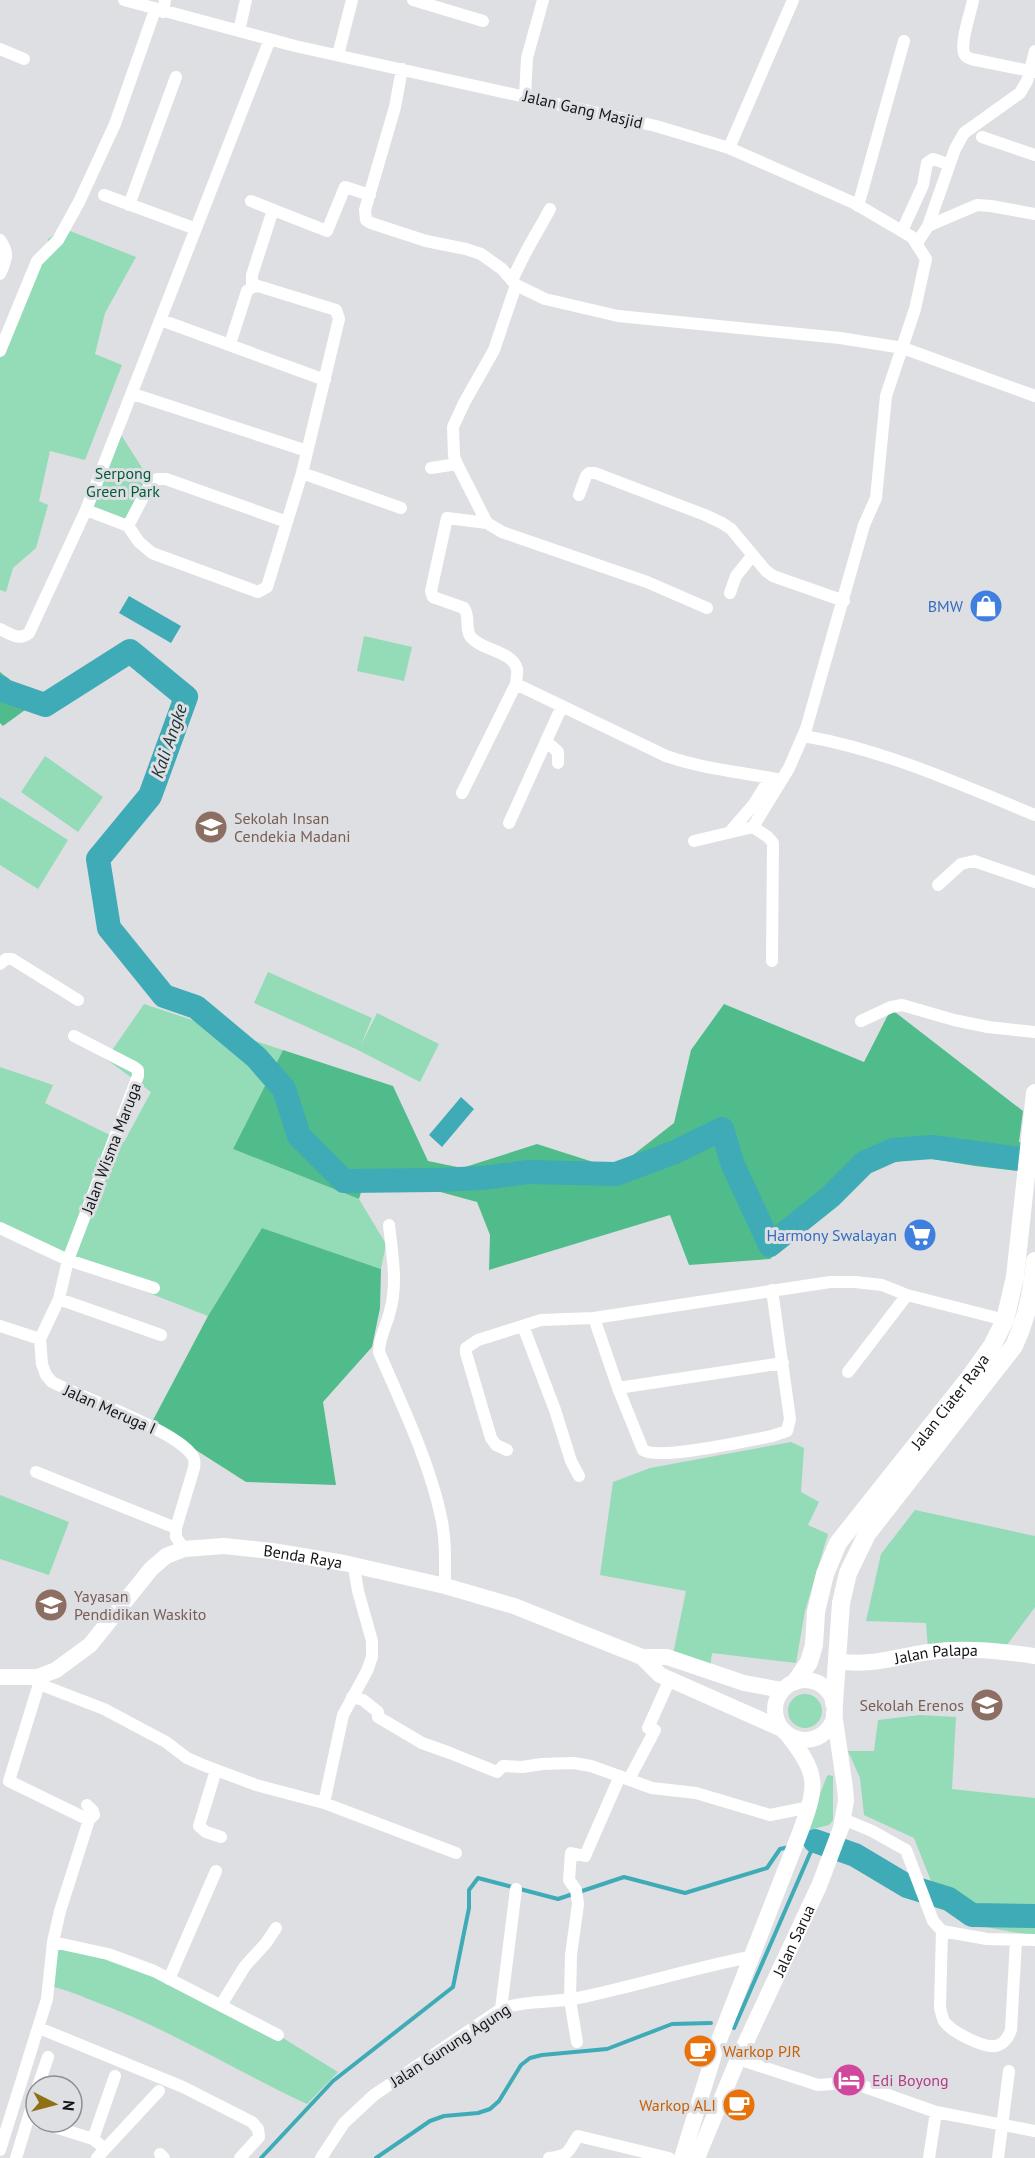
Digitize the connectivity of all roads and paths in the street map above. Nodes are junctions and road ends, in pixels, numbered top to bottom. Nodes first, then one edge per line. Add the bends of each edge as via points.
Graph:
1 (124, 0) edge
2 (246, 0) edge
3 (352, 0) edge
4 (413, 0) edge
5 (543, 0) edge
6 (793, 0) edge
7 (973, 0) edge
8 (161, 7) edge
9 (483, 21) dead end
10 (239, 31) junction
11 (270, 39) junction
12 (904, 41) dead end
13 (0, 49) edge
14 (1035, 51) edge
15 (338, 55) junction
16 (24, 58) dead end
17 (402, 69) junction
18 (1032, 71) edge
19 (176, 77) dead end
20 (525, 96) junction
21 (982, 137) dead end
22 (729, 148) junction
23 (1035, 155) edge
24 (942, 162) dead end
25 (104, 195) dead end
26 (370, 195) junction
27 (251, 201) dead end
28 (129, 205) junction
29 (858, 206) junction
30 (550, 209) dead end
31 (1035, 214) edge
32 (271, 216) dead end
33 (927, 226) junction
34 (196, 229) junction
35 (902, 231) junction
36 (0, 240) edge
37 (917, 243) junction
38 (0, 274) edge
39 (514, 283) junction
40 (252, 287) junction
41 (161, 320) junction
42 (230, 344) junction
43 (903, 348) junction
44 (0, 351) edge
45 (325, 380) junction
46 (133, 394) junction
47 (1035, 396) edge
48 (307, 451) junction
49 (457, 464) junction
50 (431, 468) dead end
51 (302, 473) junction
52 (579, 495) dead end
53 (401, 508) dead end
54 (86, 510) junction
55 (287, 522) junction
56 (487, 523) junction
57 (128, 526) junction
58 (752, 556) junction
59 (730, 593) dead end
60 (844, 601) junction
61 (707, 608) dead end
62 (0, 629) edge
63 (516, 684) junction
64 (562, 706) junction
65 (804, 736) junction
66 (546, 741) junction
67 (558, 763) dead end
68 (776, 779) junction
69 (462, 793) dead end
70 (1035, 815) edge
71 (508, 823) dead end
72 (753, 827) junction
73 (730, 832) junction
74 (694, 841) dead end
75 (1035, 882) edge
76 (938, 885) dead end
77 (772, 962) dead end
78 (0, 964) edge
79 (78, 1000) dead end
80 (861, 1021) dead end
81 (1035, 1032) edge
82 (74, 1036) dead end
83 (1035, 1093) edge
84 (389, 1225) dead end
85 (0, 1228) edge
86 (68, 1260) junction
87 (1035, 1261) edge
88 (154, 1288) dead end
89 (772, 1290) junction
90 (907, 1295) junction
91 (59, 1299) junction
92 (594, 1318) junction
93 (1005, 1320) junction
94 (0, 1326) edge
95 (523, 1326) junction
96 (161, 1335) dead end
97 (40, 1339) junction
98 (783, 1364) junction
99 (848, 1372) dead end
100 (618, 1388) junction
101 (507, 1450) dead end
102 (36, 1472) dead end
103 (579, 1476) dead end
104 (176, 1528) junction
105 (184, 1550) junction
106 (354, 1567) junction
107 (445, 1586) junction
108 (1035, 1656) edge
109 (642, 1657) junction
110 (838, 1661) junction
111 (809, 1662) junction
112 (0, 1677) edge
113 (670, 1679) junction
114 (38, 1680) junction
115 (789, 1686) junction
116 (352, 1697) junction
117 (834, 1708) junction
118 (785, 1732) junction
119 (216, 1770) junction
120 (625, 1778) junction
121 (324, 1803) junction
122 (87, 1805) dead end
123 (810, 1807) junction
124 (89, 1820) junction
125 (842, 1824) junction
126 (221, 1837) dead end
127 (456, 1853) dead end
128 (216, 1871) dead end
129 (516, 1889) dead end
130 (276, 1928) dead end
131 (942, 1931) junction
132 (1016, 1940) junction
133 (1035, 1940) edge
134 (53, 1942) junction
135 (750, 1957) junction
136 (170, 1979) junction
137 (570, 2000) junction
138 (221, 2005) junction
139 (501, 2009) junction
140 (39, 2028) junction
141 (278, 2035) dead end
142 (577, 2042) dead end
143 (48, 2058) dead end
144 (738, 2059) junction
145 (1009, 2071) dead end
146 (42, 2074) edge
147 (115, 2076) dead end
148 (159, 2091) dead end
149 (936, 2112) junction
150 (12, 2114) junction
151 (24, 2117) edge
152 (1002, 2124) junction
153 (1035, 2131) edge
154 (27, 2134) edge
155 (77, 2134) edge
156 (93, 2139) junction
157 (0, 2150) edge
158 (101, 2153) edge
159 (16, 2158) edge
160 (240, 2158) edge
161 (321, 2158) edge
162 (549, 2158) edge
163 (669, 2158) edge
164 (682, 2158) edge
165 (697, 2158) edge
166 (929, 2158) edge
167 (998, 2158) edge

1 - 8 street, Jalan Gang Masjid
2 - 10 street
3 - 15 street
4 - 9 street
5 - 20 street via 527,58
6 - 22 street
7 - 18 street via 964,42 966,56
8 - 10 street, Jalan Gang Masjid
8 - 44 street via 79,202 57,240 37,261
10 - 11 street, Jalan Gang Masjid
11 - 15 street, Jalan Gang Masjid
11 - 34 street
12 - 29 street
13 - 16 street
14 - 18 street
15 - 17 street, Jalan Gang Masjid
17 - 20 street, Jalan Gang Masjid
17 - 26 street
18 - 33 street via 1020,93 964,133
19 - 28 street
20 - 22 street, Jalan Gang Masjid via 656,126
21 - 23 street
22 - 29 street, Jalan Gang Masjid
24 - 35 street via 933,159 927,163 923,185
25 - 28 street
26 - 27 street via 345,187 327,231
26 - 39 street via 364,216 371,223 481,254
28 - 34 street
29 - 35 street, Jalan Gang Masjid
30 - 39 street via 520,260
31 - 33 street via 977,205
32 - 40 street via 252,275
33 - 37 street
34 - 41 street
35 - 37 street, Jalan Gang Masjid
36 - 38 street via 7,256
37 - 43 street via 926,259
39 - 43 street via 545,299 618,316
39 - 49 street via 494,350 453,427
40 - 42 street via 247,291
40 - 45 street via 336,310 339,319
41 - 42 street
41 - 46 street
42 - 45 street
43 - 47 street
43 - 60 street via 886,396 876,498 864,525
45 - 48 street
46 - 48 street
46 - 54 street
48 - 51 street
49 - 50 street
49 - 56 street
51 - 53 street
51 - 55 street
52 - 58 street via 586,476 595,473 722,523
54 - 57 street
54 - 62 street via 29,633 18,638
55 - 57 street via 157,479 151,482
55 - 57 street via 267,587 258,592 152,553
56 - 61 street via 514,537 647,582
56 - 63 street via 447,518 431,595 467,611 467,628 473,639 513,662
58 - 59 street via 736,576
58 - 60 street via 773,576
60 - 65 street
63 - 64 street
63 - 69 street
64 - 66 street
64 - 68 street via 688,764
65 - 68 street
65 - 70 street via 848,744 911,764
66 - 67 street via 558,752
66 - 71 street
68 - 72 street
68 - 73 street
72 - 73 street
72 - 77 street via 773,843
73 - 74 street
75 - 76 street via 974,861 961,864
78 - 79 street via 12,959
80 - 81 street via 902,1005 988,1027
82 - 86 street, Jalan Wisma Maruga via 134,1067 138,1076
83 - 93 main road, Jalan Ciater Raya via 1015,1277
84 - 107 street via 393,1292 380,1352 423,1457 438,1506 444,1537
85 - 86 street
86 - 88 street
86 - 91 street
87 - 110 main road, Jalan Ciater Raya via 1024,1325 1014,1346 867,1534 848,1573 841,1603
89 - 90 street via 855,1282 882,1285
89 - 92 street
89 - 98 street
90 - 93 street
90 - 99 street
91 - 96 street
91 - 97 street
92 - 95 street via 541,1320
92 - 100 street
93 - 111 main road, Jalan Ciater Raya via 969,1378 838,1543 825,1574
94 - 97 street
95 - 101 street via 478,1340 466,1348 491,1438
95 - 103 street
97 - 104 street, Jalan Meruga I via 42,1364 52,1382 158,1430 192,1454 194,1468
98 - 100 street
98 - 100 street via 790,1419 787,1431 672,1454 650,1454 643,1450
102 - 104 street
104 - 105 street via 176,1537
105 - 106 street, Benda Raya via 234,1546
105 - 114 street, Benda Raya via 166,1556 151,1569 90,1646
106 - 107 street, Benda Raya
106 - 116 street via 372,1641 372,1658
107 - 109 street, Benda Raya via 514,1606
108 - 110 street, Jalan Palapa via 962,1648 873,1663
109 - 113 street, Benda Raya via 660,1675
109 - 115 street, Benda Raya via 667,1657 744,1683
110 - 111 main road
110 - 117 main road, Jalan Ciater Raya
111 - 115 main road, Jalan Ciater Raya
112 - 114 street, Benda Raya
113 - 118 street, Benda Raya
113 - 120 street via 648,1728 655,1730
114 - 119 street via 104,1709 166,1742 187,1758
114 - 124 street via 9,1781
115 - 117 street via 803,1680 818,1683 830,1695
115 - 118 street via 775,1714
116 - 120 street via 363,1700 378,1712 378,1717 422,1743 497,1772 503,1766 574,1762
116 - 121 street via 339,1727
117 - 118 street via 820,1736 804,1740
117 - 125 street, Jalan Sarua via 845,1788
118 - 123 street, Jalan Sarua via 805,1757 811,1773
119 - 121 street
119 - 126 street via 200,1826
120 - 123 street via 660,1789 696,1793 770,1815
120 - 137 street via 585,1856 571,1853 568,1880 576,1890 578,1904
121 - 127 street
122 - 124 street via 93,1811
123 - 135 street, Jalan Sarua
124 - 134 street
125 - 131 street via 872,1831 906,1850 933,1921
125 - 144 street, Jalan Sarua via 807,1914
128 - 136 street
129 - 139 street
130 - 138 street via 245,1966
131 - 132 street
131 - 132 street via 940,2007 945,2023 986,2045 1006,2041 1011,2030
132 - 133 street
134 - 136 street via 108,1954
134 - 140 street via 47,1999
135 - 137 street, Jalan Gunung Agung
135 - 164 street, Jalan Sarua via 716,2048
136 - 138 street
137 - 139 street, Jalan Gunung Agung via 517,2003
137 - 142 street
138 - 141 street
139 - 161 street, Jalan Gunung Agung via 374,2095 344,2123
140 - 150 street
140 - 160 street via 183,2087 252,2122 259,2137
143 - 146 street
144 - 149 street via 818,2085 862,2086
144 - 165 street, Jalan Sarua
145 - 152 street
147 - 156 street
148 - 158 street
149 - 152 street
149 - 166 street
150 - 151 street
150 - 157 street
152 - 153 street
152 - 167 street
154 - 159 street
155 - 156 street
156 - 158 street
162 - 163 street via 567,2155 578,2136

